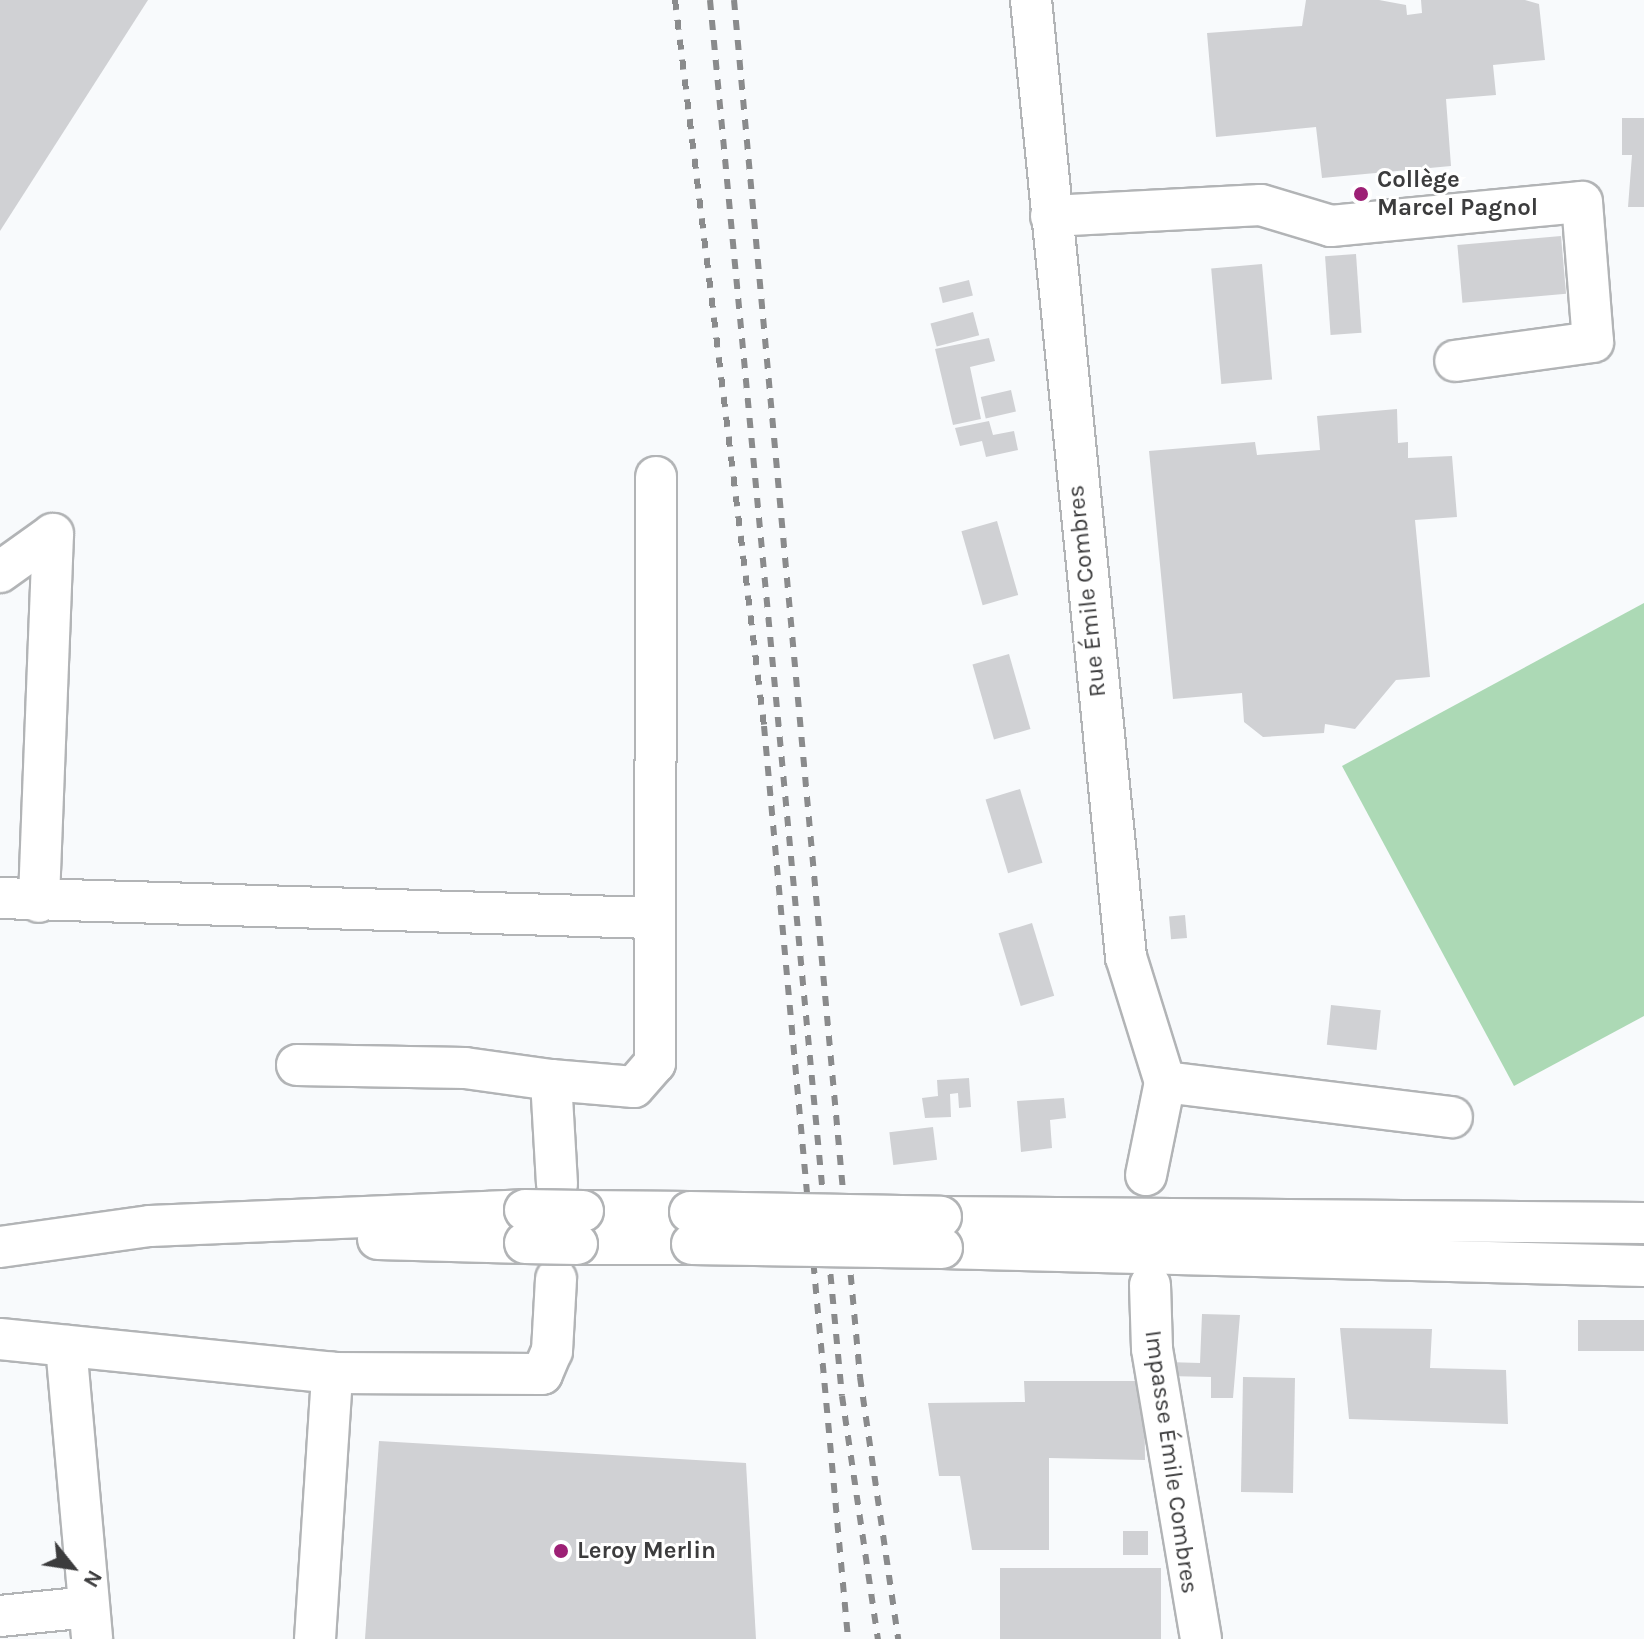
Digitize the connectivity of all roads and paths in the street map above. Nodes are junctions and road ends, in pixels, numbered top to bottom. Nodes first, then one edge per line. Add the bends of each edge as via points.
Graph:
1 (1031, 0) edge
2 (1051, 216) junction
3 (1455, 361) dead end
4 (656, 477) dead end
5 (0, 572) edge
6 (19, 900) edge
7 (651, 918) junction
8 (297, 1065) dead end
9 (551, 1080) junction
10 (1165, 1082) junction
11 (1452, 1117) dead end
12 (1146, 1175) dead end
13 (573, 1213) junction
14 (1644, 1223) edge
15 (525, 1226) junction
16 (941, 1232) junction
17 (0, 1247) edge
18 (1644, 1266) edge
19 (0, 1268) edge
20 (556, 1279) dead end
21 (1150, 1285) dead end
22 (0, 1339) edge
23 (66, 1346) junction
24 (332, 1373) junction
25 (0, 1616) edge
26 (90, 1623) edge
27 (315, 1639) edge
28 (1201, 1639) edge

1 - 2 street, Rue Émile Combres
2 - 3 street via 1261,205 1331,226 1582,202 1593,342
2 - 10 street, Rue Émile Combres via 1126,957
4 - 7 street
5 - 6 street via 53,534
6 - 7 street
7 - 9 street via 655,1063 634,1087
8 - 9 street via 465,1068
9 - 13 street
10 - 11 street
10 - 12 street, Rue Émile Combres
13 - 15 street, bridge
13 - 16 street, bridge via 691,1228
14 - 16 street
15 - 17 street via 150,1226
15 - 19 street via 152,1247
16 - 18 street
20 - 24 street via 552,1351 542,1374
21 - 28 street, Impasse Émile Combres via 1152,1349
22 - 23 street
23 - 24 street
23 - 26 street
24 - 27 street
25 - 26 street

